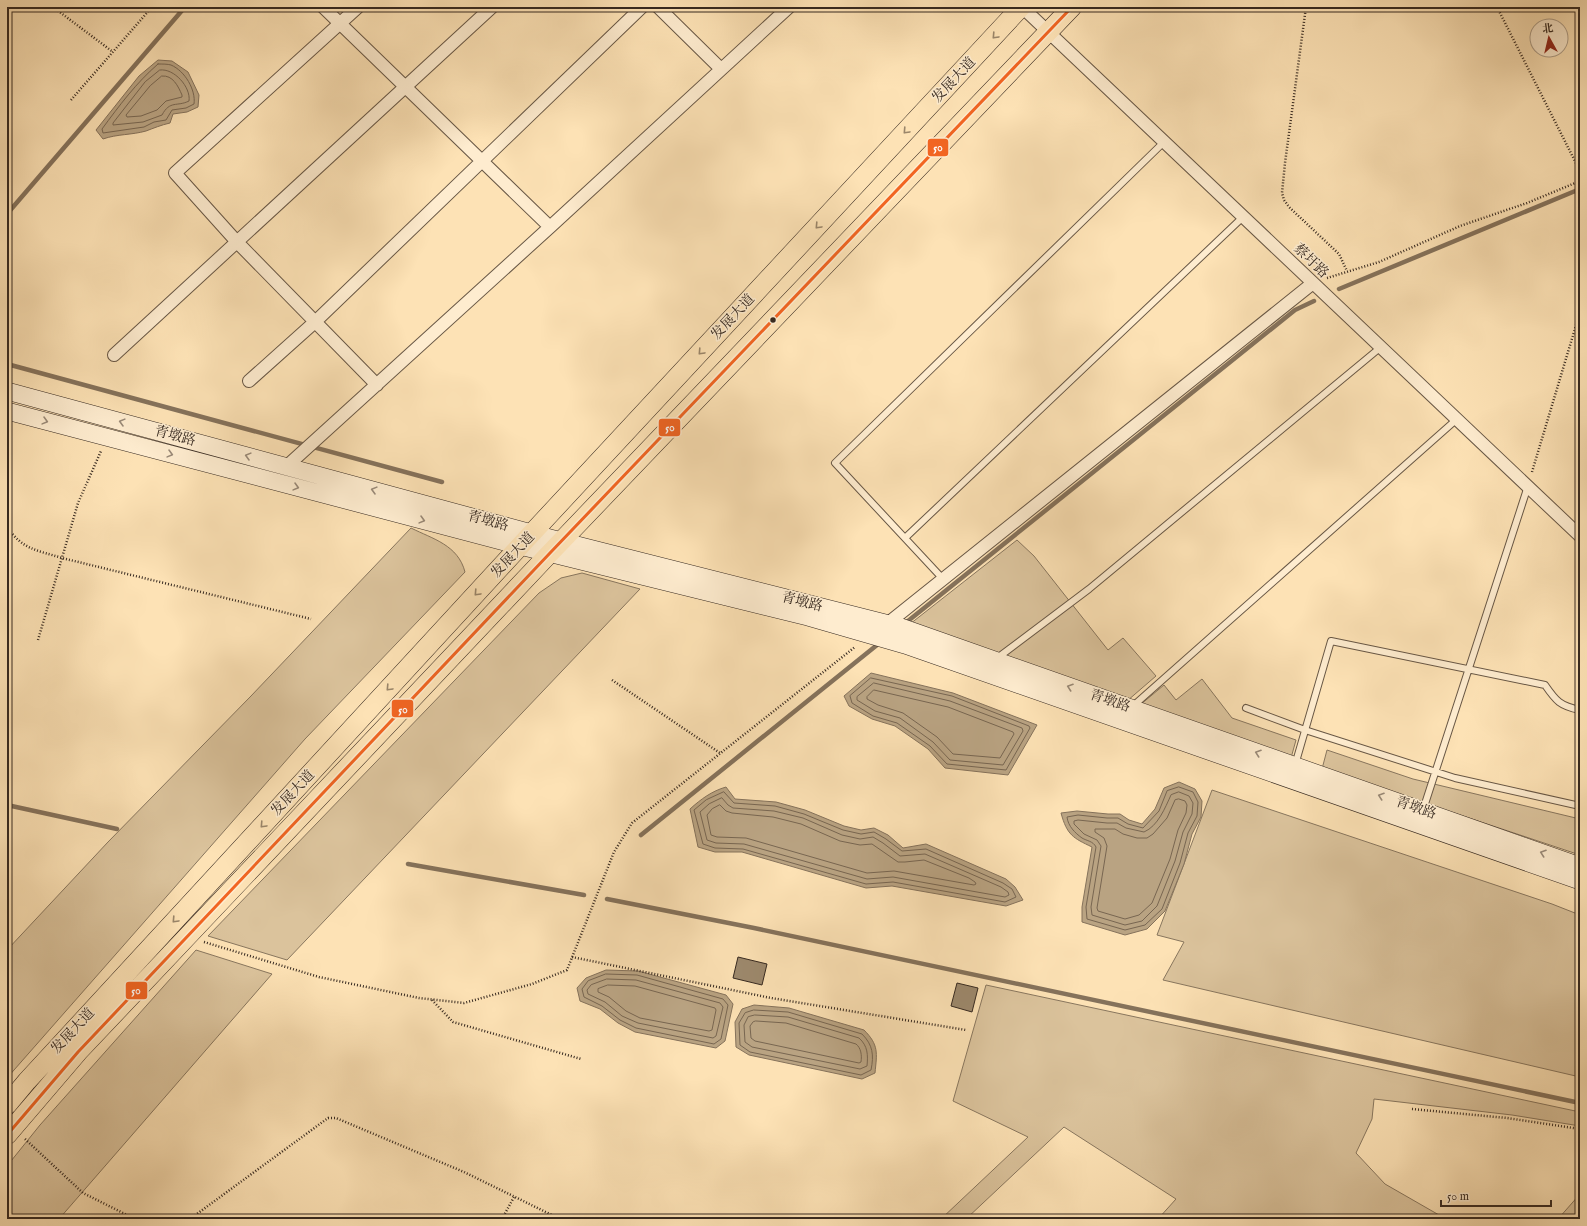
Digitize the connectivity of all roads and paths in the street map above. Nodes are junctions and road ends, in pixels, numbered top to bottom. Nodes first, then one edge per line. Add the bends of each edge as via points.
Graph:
1 (53, 7) edge
2 (152, 7) edge
3 (323, 7) edge
4 (358, 7) edge
5 (492, 7) edge
6 (642, 7) edge
7 (658, 7) edge
8 (789, 7) edge
9 (1021, 7) edge
10 (1072, 7) edge
11 (1306, 7) edge
12 (1497, 7) edge
13 (340, 24) junction
14 (1049, 32) junction
15 (113, 52) junction
16 (721, 69) junction
17 (405, 87) junction
18 (71, 100) dead end
19 (1164, 142) junction
20 (481, 161) junction
21 (1580, 171) edge
22 (1580, 181) edge
23 (1243, 216) junction
24 (550, 227) junction
25 (237, 242) junction
26 (1347, 271) junction
27 (1313, 283) junction
28 (1580, 312) edge
29 (316, 321) junction
30 (1381, 347) junction
31 (114, 355) dead end
32 (249, 381) dead end
33 (377, 385) junction
34 (7, 391) edge
35 (7, 411) edge
36 (1457, 419) junction
37 (107, 438) junction
38 (287, 466) junction
39 (1528, 486) junction
40 (7, 527) edge
41 (1580, 536) edge
42 (905, 538) junction
43 (527, 540) junction
44 (555, 547) junction
45 (62, 558) junction
46 (943, 579) junction
47 (311, 619) dead end
48 (887, 624) junction
49 (870, 635) junction
50 (38, 640) dead end
51 (997, 661) junction
52 (1470, 669) junction
53 (612, 680) dead end
54 (1246, 708) dead end
55 (1580, 710) edge
56 (1124, 714) junction
57 (1305, 730) junction
58 (720, 754) junction
59 (1436, 772) junction
60 (1293, 773) junction
61 (1580, 806) edge
62 (1420, 818) junction
63 (1580, 866) edge
64 (1580, 881) edge
65 (188, 937) junction
66 (572, 957) junction
67 (432, 1000) junction
68 (966, 1030) dead end
69 (581, 1058) dead end
70 (7, 1105) edge
71 (1412, 1110) dead end
72 (1580, 1129) edge
73 (10, 1132) edge
74 (514, 1197) junction
75 (135, 1219) edge
76 (190, 1219) edge
77 (502, 1219) edge
78 (560, 1219) edge

1 - 15 path
2 - 15 path
3 - 13 street
4 - 13 street
5 - 17 street
6 - 20 street
7 - 16 street
8 - 16 street
9 - 14 street, 蔡圩路
9 -> 43 main road, 发展大道
10 - 14 main road, 发展大道
11 - 26 path via 1282,193 1289,207 1338,254
12 - 21 path
13 - 17 street
13 - 25 street via 175,173
14 - 19 street, 蔡圩路
14 - 44 main road, 发展大道
15 - 18 path
16 - 24 street
17 - 20 street
17 - 25 street
19 - 23 street, 蔡圩路
19 - 42 lane via 835,463
20 - 24 street
20 - 29 street
22 - 26 path via 1460,226 1379,262
23 - 27 street, 蔡圩路
23 - 42 lane
24 - 33 street
25 - 29 street
25 - 31 street
26 - 27 path
27 - 30 street, 蔡圩路
27 - 46 street
28 - 39 path
29 - 32 street
29 - 33 street
30 - 36 street, 蔡圩路
30 - 51 lane via 1089,589 1000,656
33 - 38 street
38 -> 34 main road, 青墩路
35 -> 37 main road, 青墩路
36 - 39 street, 蔡圩路
36 - 56 lane
37 -> 43 main road, 青墩路
37 - 45 path via 78,503
43 -> 38 main road, 青墩路
39 - 41 street, 蔡圩路
39 - 52 lane
40 - 45 path via 27,548
42 - 46 lane
43 - 44 main road, 青墩路
43 -> 70 main road, 发展大道
44 - 48 main road, 青墩路
44 - 49 main road, 青墩路
44 - 65 main road, 发展大道
45 - 47 path
45 - 50 path
46 - 48 street
48 - 51 main road, 青墩路
49 - 56 main road, 青墩路
49 - 58 path
56 -> 51 main road, 青墩路
52 - 55 lane via 1545,685 1557,702 1568,708
52 - 57 lane via 1331,642
52 - 59 lane
53 - 58 path
54 - 57 lane
56 - 60 main road, 青墩路
57 - 59 lane
57 - 60 lane
58 - 66 path via 632,823 614,852
59 - 61 lane
59 - 62 lane
60 - 62 main road, 青墩路
63 -> 62 main road, 青墩路
62 - 64 main road, 青墩路
65 - 67 path via 319,977
65 - 73 main road, 发展大道 via 78,1052
66 - 67 path via 567,970 532,984 464,1003
66 - 68 path via 771,998
67 - 69 path via 453,1022
71 - 72 path via 1507,1118
73 - 75 path via 83,1193
74 - 76 path via 464,1172 336,1118 328,1118
74 - 77 path
74 - 78 path

